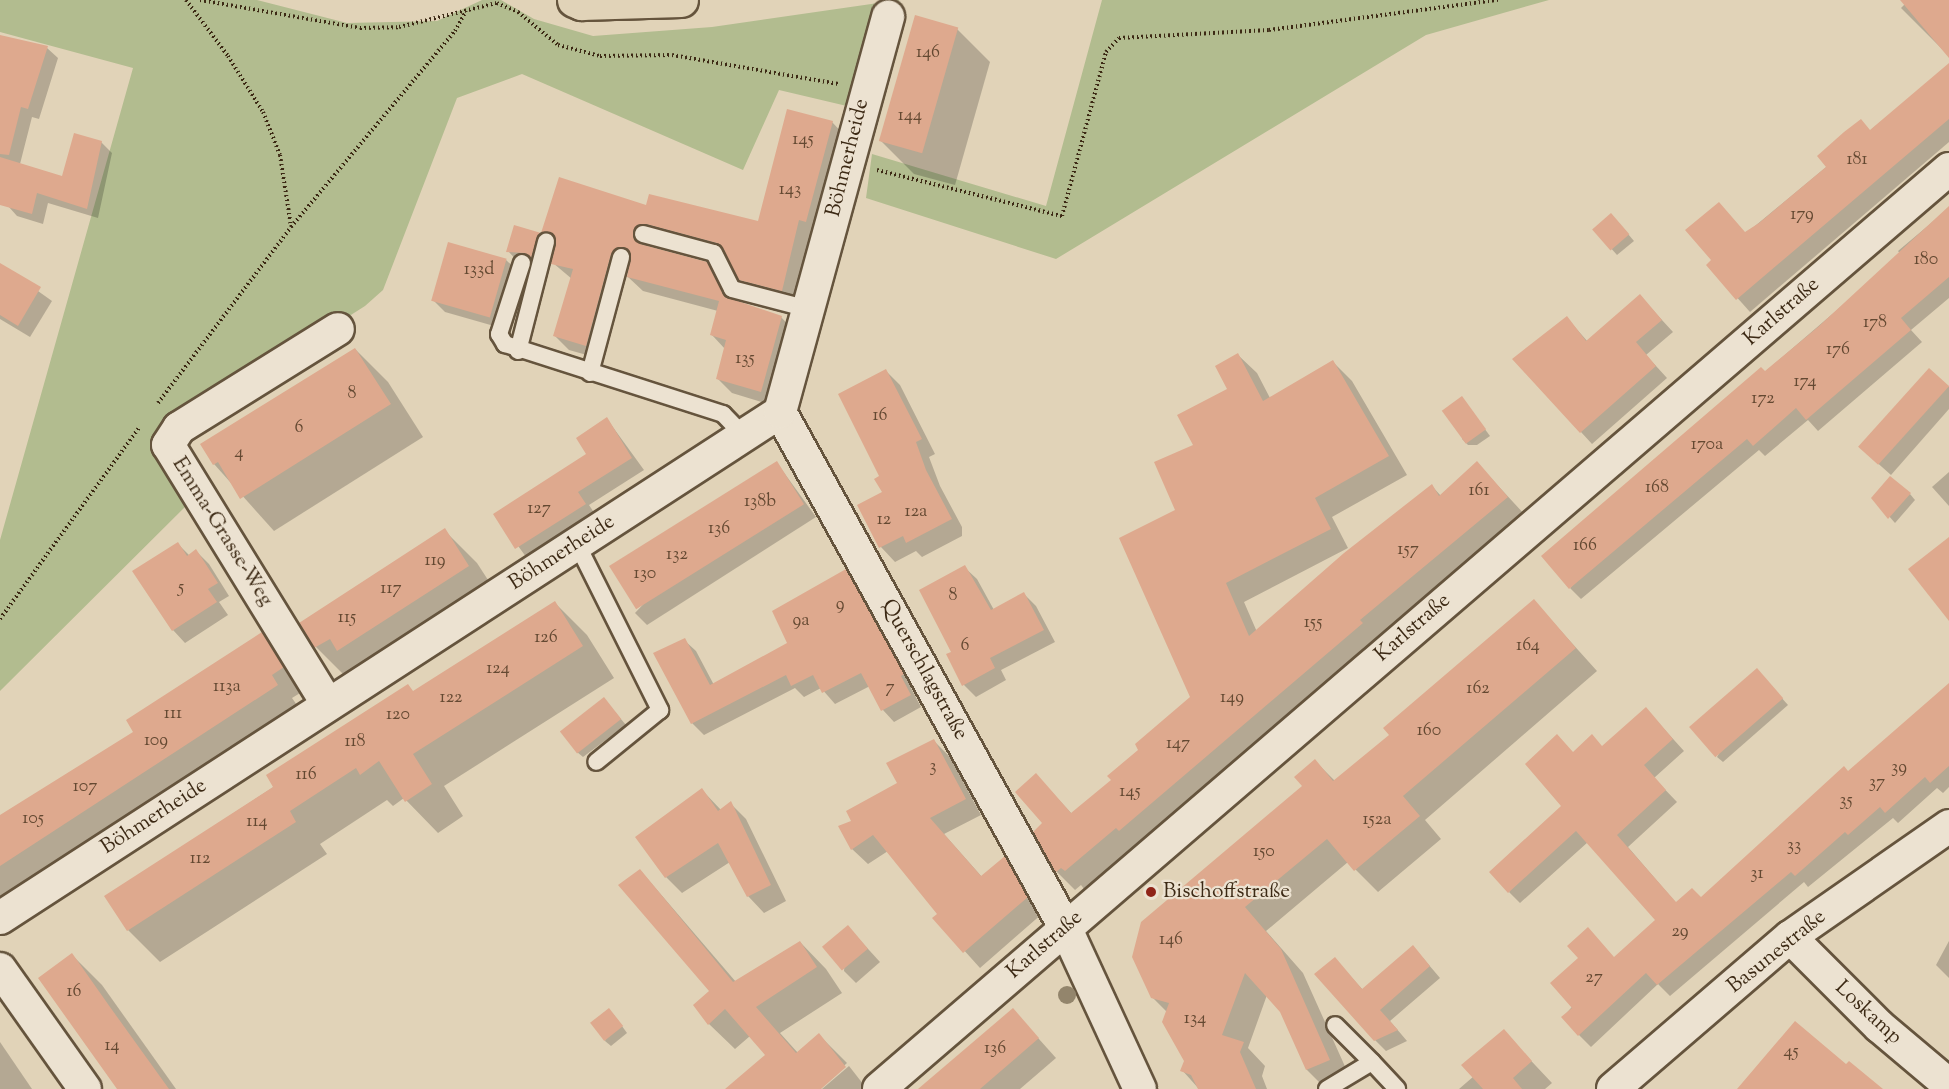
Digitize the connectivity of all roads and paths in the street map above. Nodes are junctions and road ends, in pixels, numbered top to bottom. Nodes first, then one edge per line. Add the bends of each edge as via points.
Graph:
1 (186, 0) edge
2 (200, 0) edge
3 (574, 0) edge
4 (681, 0) edge
5 (1498, 0) edge
6 (466, 11) junction
7 (888, 16) dead end
8 (865, 91) junction
9 (847, 163) junction
10 (1949, 169) edge
11 (643, 234) dead end
12 (546, 242) dead end
13 (621, 257) dead end
14 (522, 263) dead end
15 (809, 309) junction
16 (338, 329) dead end
17 (518, 351) junction
18 (590, 373) junction
19 (780, 412) junction
20 (744, 436) junction
21 (577, 544) junction
22 (327, 703) junction
23 (596, 762) dead end
24 (1949, 826) edge
25 (0, 918) edge
26 (1066, 929) junction
27 (1790, 937) junction
28 (0, 969) edge
29 (1335, 1024) dead end
30 (1372, 1062) junction
31 (1949, 1085) edge
32 (85, 1089) edge
33 (879, 1089) edge
34 (1140, 1089) edge
35 (1327, 1089) edge
36 (1397, 1089) edge
37 (1613, 1089) edge

1 - 6 path via 263,112 280,154 291,227 454,31
2 - 6 path via 360,28 399,27
3 - 4 highway
5 - 9 path via 1269,30 1119,38 1110,43 1106,52 1062,216
6 - 8 path via 497,3 507,6 558,45 600,56 672,55 728,62
7 - 8 street, Böhmerheide
8 - 9 street, Böhmerheide
9 - 15 street, Böhmerheide
10 - 26 street, Karlstraße via 1127,872
11 - 15 lane via 714,253 732,289
12 - 17 lane
13 - 18 lane
14 - 17 lane via 499,334 505,344
15 - 19 street, Böhmerheide
16 - 22 street, Emma-Grasse-Weg via 179,428 168,446
17 - 18 lane
18 - 20 lane via 723,414
19 - 20 street, Böhmerheide
19 - 26 street, Querschlagstraße
20 - 21 street, Böhmerheide
21 - 22 street, Böhmerheide
21 - 23 lane via 660,710
22 - 25 street, Böhmerheide
24 - 27 street, Basunestraße
26 - 33 street, Karlstraße
26 - 34 street
27 - 31 street, Loskamp via 1879,1026
27 - 37 street, Basunestraße
28 - 32 street
29 - 30 lane
30 - 35 lane
30 - 36 lane

